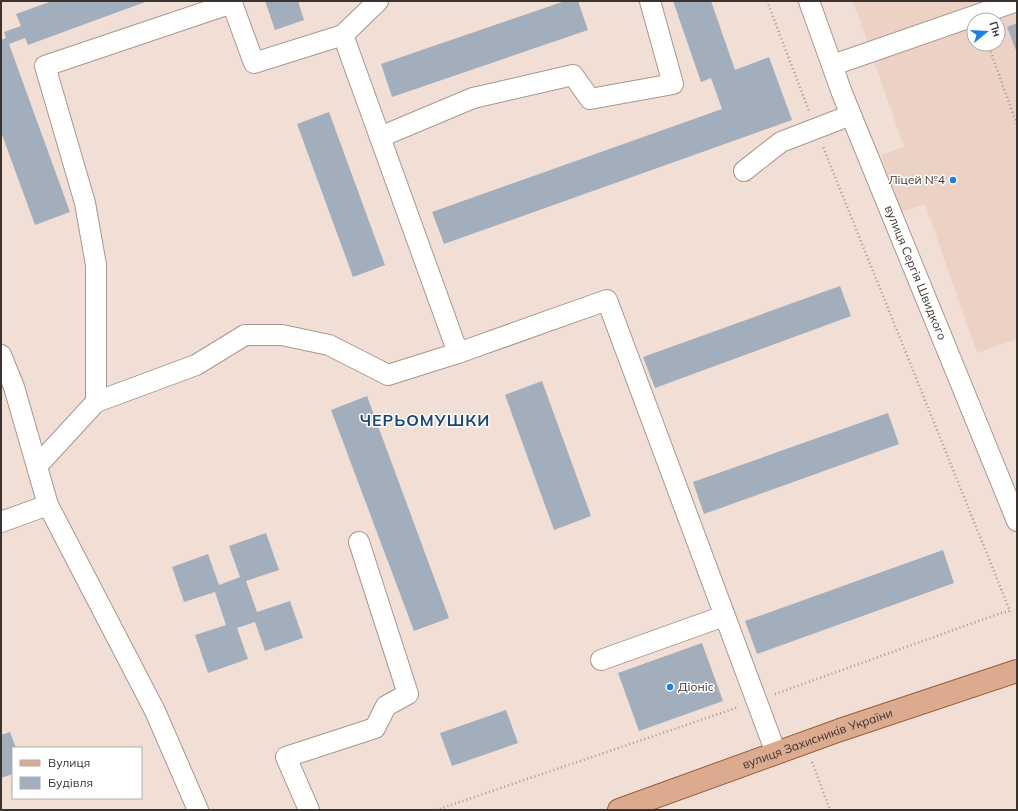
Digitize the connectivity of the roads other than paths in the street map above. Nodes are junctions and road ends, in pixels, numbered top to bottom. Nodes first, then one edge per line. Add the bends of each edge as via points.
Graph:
1 (378, 1) edge
2 (650, 1) edge
3 (809, 1) edge
4 (1017, 1) edge
5 (343, 34) junction
6 (833, 65) junction
7 (851, 115) junction
8 (380, 137) junction
9 (744, 171) dead end
10 (458, 353) junction
11 (1, 355) edge
12 (96, 402) junction
13 (37, 466) junction
14 (48, 504) junction
15 (1017, 521) edge
16 (1, 522) edge
17 (358, 542) dead end
18 (724, 616) junction
19 (601, 660) dead end
20 (1017, 671) edge
21 (776, 753) junction
22 (198, 810) edge
23 (309, 810) edge
24 (619, 810) edge

1 - 5 street
2 - 8 street via 674,84 590,99 573,74 473,98
3 - 6 street, вулиця Сергія Швидкого
4 - 6 street
5 - 8 street
5 - 12 street via 254,63 232,3 45,66 85,203 96,265
6 - 7 street, вулиця Сергія Швидкого
7 - 9 street via 781,142
7 - 15 street, вулиця Сергія Швидкого
8 - 10 street
10 - 12 street via 388,375 330,345 282,335 245,335 196,365
10 - 18 street via 607,300
11 - 13 street via 14,387
12 - 13 street
13 - 14 street
14 - 16 street
14 - 22 street via 154,711
17 - 23 street via 408,694 386,706 375,728 286,757
18 - 19 street
18 - 21 street
20 - 21 main road, вулиця Захисників України
21 - 24 main road, вулиця Захисників України

